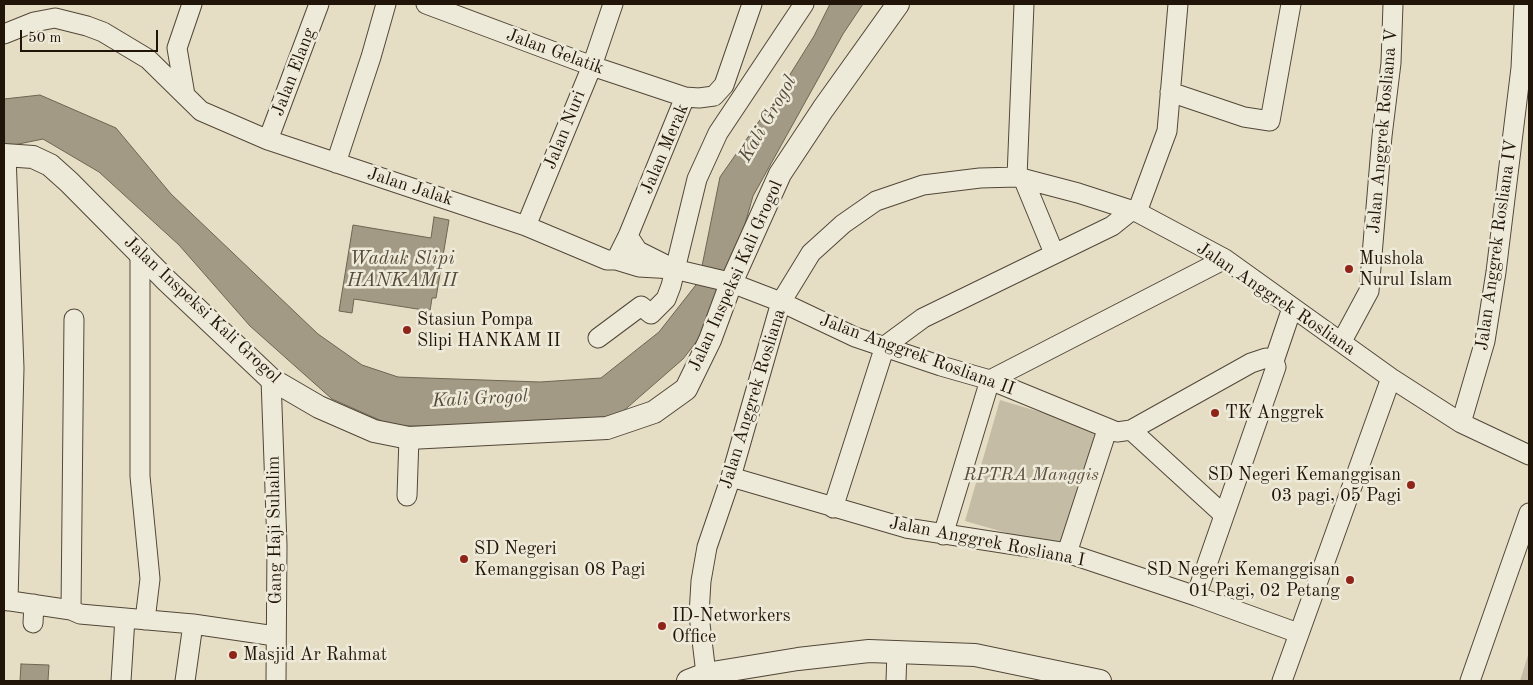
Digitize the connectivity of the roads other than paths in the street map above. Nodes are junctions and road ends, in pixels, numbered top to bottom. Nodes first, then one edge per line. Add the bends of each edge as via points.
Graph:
1 (192, 4) edge
2 (319, 4) edge
3 (386, 4) edge
4 (614, 4) edge
5 (752, 4) edge
6 (804, 4) edge
7 (898, 4) edge
8 (1024, 4) edge
9 (1178, 4) edge
10 (1291, 4) edge
11 (1393, 4) edge
12 (1524, 4) edge
13 (433, 5) edge
14 (4, 34) edge
15 (177, 48) junction
16 (148, 59) junction
17 (592, 66) junction
18 (1524, 77) edge
19 (1170, 92) junction
20 (185, 94) junction
21 (685, 97) junction
22 (268, 140) junction
23 (5, 155) edge
24 (336, 163) junction
25 (1020, 178) junction
26 (1134, 211) junction
27 (6, 214) edge
28 (526, 226) junction
29 (628, 236) junction
30 (140, 254) junction
31 (1054, 254) junction
32 (1224, 259) junction
33 (616, 260) junction
34 (679, 270) junction
35 (7, 280) edge
36 (730, 282) junction
37 (781, 302) junction
38 (1292, 308) junction
39 (74, 319) dead end
40 (598, 338) dead end
41 (1342, 341) junction
42 (885, 346) junction
43 (1274, 361) junction
44 (1391, 378) junction
45 (272, 379) junction
46 (990, 380) junction
47 (1461, 423) junction
48 (1107, 430) junction
49 (1131, 430) junction
50 (410, 438) junction
51 (1529, 455) edge
52 (731, 477) junction
53 (407, 496) dead end
54 (833, 508) junction
55 (1529, 513) edge
56 (1224, 515) junction
57 (943, 535) junction
58 (1067, 553) junction
59 (1196, 596) junction
60 (6, 600) edge
61 (34, 604) junction
62 (71, 610) junction
63 (125, 618) junction
64 (145, 620) junction
65 (33, 623) dead end
66 (193, 624) junction
67 (1298, 633) junction
68 (275, 636) junction
69 (897, 651) junction
70 (697, 677) edge
71 (121, 681) edge
72 (185, 681) edge
73 (276, 681) edge
74 (896, 681) edge
75 (1100, 681) edge
76 (1282, 681) edge
77 (1470, 681) edge

1 - 15 street
2 - 22 street, Jalan Elang
3 - 24 street
4 - 17 street, Jalan Nuri
5 - 21 street, Jalan Merak via 724,85 714,96
6 - 34 street via 718,133 698,179
7 - 36 street, Jalan Inspeksi Kali Grogol via 780,174
8 - 25 street
9 - 19 street
10 - 19 street via 1270,121 1244,117
11 - 41 street, Jalan Anggrek Rosliana V via 1391,63 1369,291
12 - 18 street, Jalan Anggrek Rosliana IV
13 - 17 street, Jalan Gelatik
14 - 16 street, Jalan Jalak via 34,22 56,18 103,32
15 - 16 street via 165,57
15 - 20 street
16 - 20 street, Jalan Jalak
17 - 21 street, Jalan Gelatik
17 - 28 street, Jalan Nuri
18 - 47 street, Jalan Anggrek Rosliana IV via 1485,341
19 - 26 street via 1167,131
20 - 22 street, Jalan Jalak via 202,111
21 - 29 street, Jalan Merak
22 - 24 street, Jalan Jalak
23 - 27 street
23 - 30 street, Jalan Inspeksi Kali Grogol via 33,157 50,165
24 - 28 street, Jalan Jalak
25 - 26 street, Jalan Anggrek Rosliana
25 - 31 street
25 - 37 street, Jalan Anggrek Rosliana via 980,178 922,185 876,201 843,224 812,253
26 - 31 street via 1112,226
26 - 32 street, Jalan Anggrek Rosliana
27 - 35 street
28 - 33 street, Jalan Jalak via 602,259
29 - 33 street
29 - 34 street, Jalan Anggrek Rosliana II via 638,251
30 - 45 street, Jalan Inspeksi Kali Grogol
30 - 64 street via 140,476 150,579
31 - 42 street via 923,318
32 - 38 street, Jalan Anggrek Rosliana
32 - 46 street
33 - 34 street, Jalan Anggrek Rosliana II
34 - 36 street, Jalan Anggrek Rosliana II
34 - 40 street via 666,299 651,314 642,306
35 - 60 street via 14,368
36 - 37 street, Jalan Anggrek Rosliana II
36 - 50 street, Jalan Inspeksi Kali Grogol via 710,340 686,389 654,412 607,428
37 - 42 street, Jalan Anggrek Rosliana II via 855,337
37 - 52 street, Jalan Anggrek Rosliana
38 - 41 street, Jalan Anggrek Rosliana
38 - 43 street
39 - 62 street
41 - 44 street, Jalan Anggrek Rosliana
42 - 46 street, Jalan Anggrek Rosliana II
42 - 54 street
43 - 49 street, Jalan Anggrek Rosliana II via 1266,358 1251,363
43 - 56 street via 1276,367
44 - 47 street, Jalan Anggrek Rosliana
44 - 67 street
45 - 50 street, Jalan Inspeksi Kali Grogol via 319,407 374,431
45 - 68 street, Gang Haji Suhalim via 277,545
46 - 48 street, Jalan Anggrek Rosliana II
46 - 57 street
47 - 51 street, Jalan Anggrek Rosliana
48 - 49 street, Jalan Anggrek Rosliana II
48 - 58 street
49 - 56 street
50 - 53 street
52 - 54 street, Jalan Anggrek Rosliana I
52 - 70 street, Jalan Anggrek Rosliana via 707,547 701,581
54 - 57 street, Jalan Anggrek Rosliana I
55 - 77 street
56 - 59 street
57 - 58 street, Jalan Anggrek Rosliana I
58 - 59 street, Jalan Anggrek Rosliana I
59 - 67 street, Jalan Anggrek Rosliana I
60 - 61 street
61 - 62 street
61 - 65 street
62 - 63 street via 80,614
63 - 64 street
63 - 71 street
64 - 66 street
66 - 68 street
66 - 72 street
67 - 76 street
68 - 73 street, Gang Haji Suhalim
69 - 70 street via 869,650
69 - 74 street
69 - 75 street via 975,656

